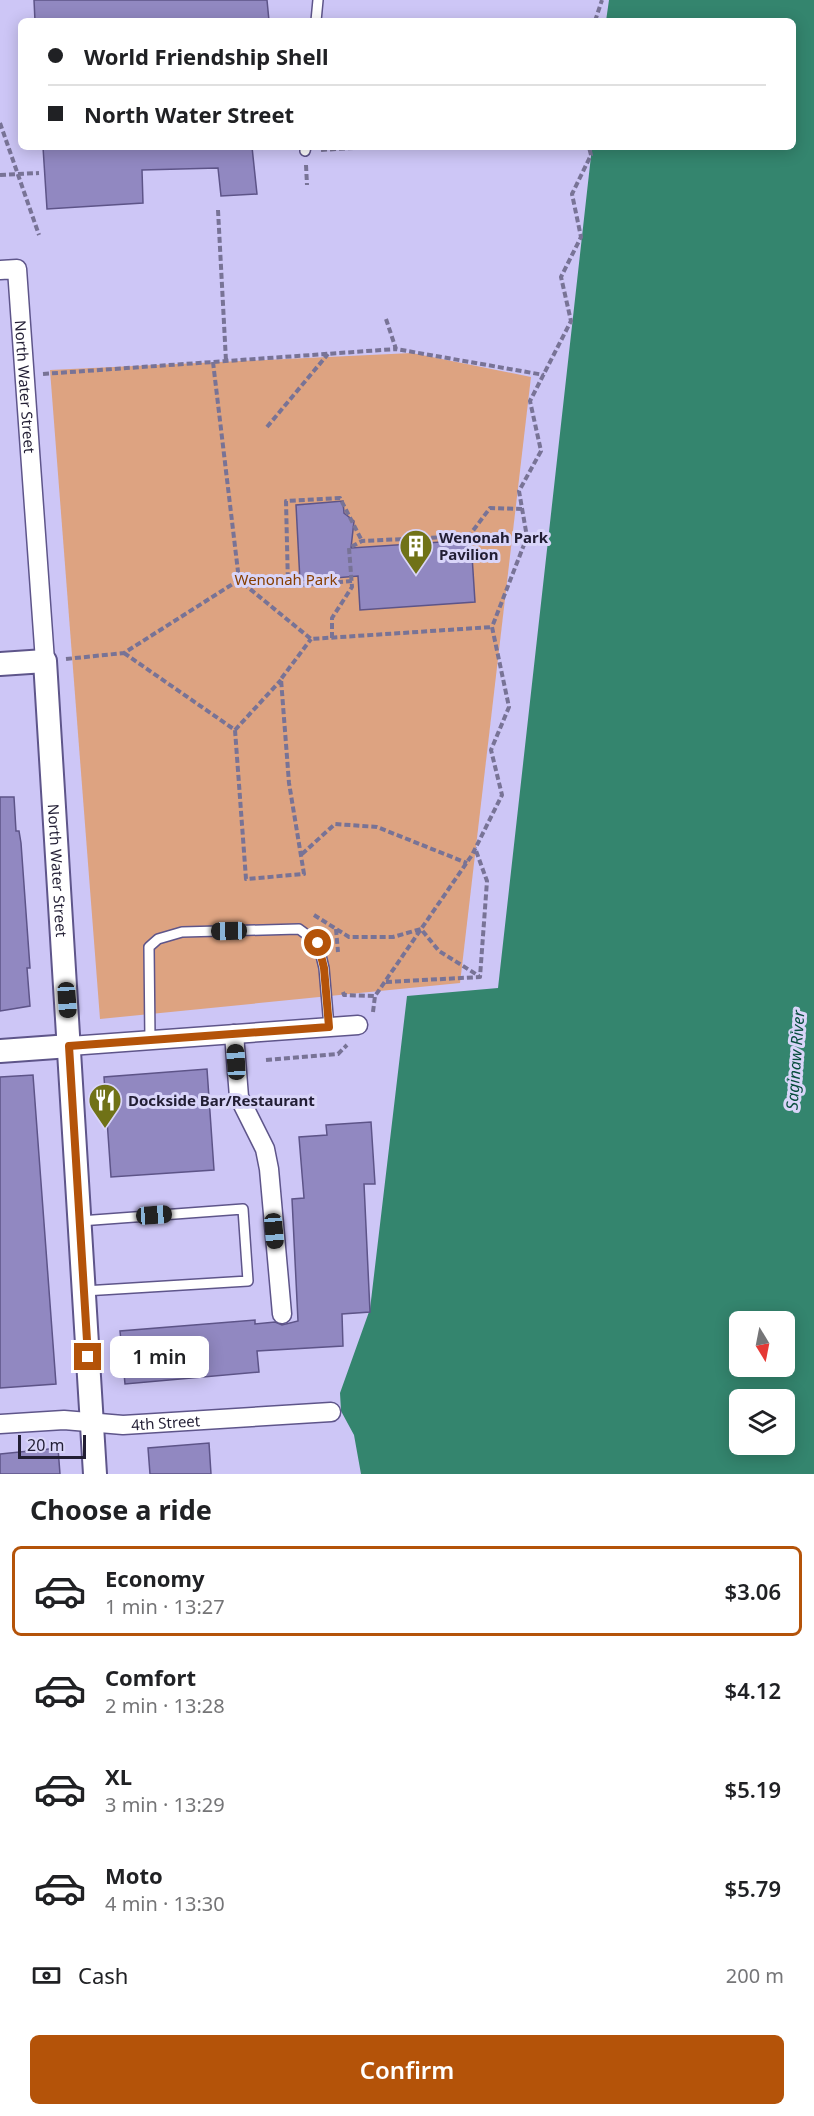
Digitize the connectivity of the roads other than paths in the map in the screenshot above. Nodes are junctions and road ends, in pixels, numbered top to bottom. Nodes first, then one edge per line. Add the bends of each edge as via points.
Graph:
1 (318, 0) edge
2 (316, 18) edge
3 (9, 269) edge
4 (45, 661) junction
5 (0, 664) edge
6 (329, 1027) junction
7 (361, 1028) road end
8 (234, 1034) junction
9 (150, 1040) junction
10 (69, 1046) junction
11 (0, 1051) edge
12 (80, 1221) junction
13 (84, 1291) junction
14 (282, 1314) dead end
15 (331, 1412) dead end
16 (92, 1423) junction
17 (0, 1424) edge
18 (95, 1474) edge

1 - 2 lane
3 - 4 street, North Water Street via 25,375
4 - 5 street
4 - 10 street, North Water Street
6 - 7 street
6 - 8 street
6 - 9 lane via 318,943 299,929 182,932 158,939 149,947
8 - 9 street
8 - 14 street via 239,1097 265,1149 269,1169
9 - 10 street
10 - 11 street
10 - 12 street, North Water Street
12 - 13 street, North Water Street
12 - 13 lane via 243,1209 248,1281
13 - 16 street, North Water Street
15 - 16 street, 4th Street via 123,1425
16 - 17 street, 4th Street via 64,1420
16 - 18 street, North Water Street

